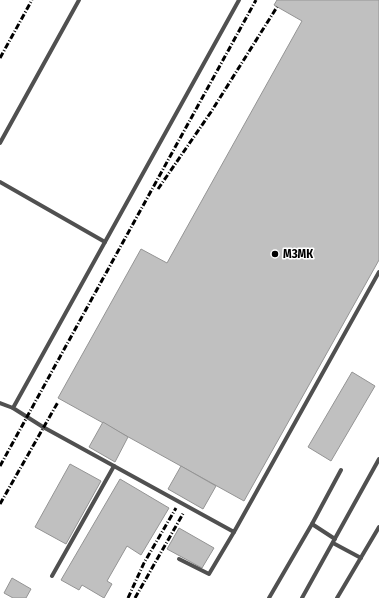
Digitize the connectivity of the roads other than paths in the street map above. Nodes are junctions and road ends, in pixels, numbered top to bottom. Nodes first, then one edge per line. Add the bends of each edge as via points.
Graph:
1 (79, 0) edge
2 (240, 0) edge
3 (0, 143) edge
4 (0, 182) edge
5 (105, 242) junction
6 (379, 272) edge
7 (0, 403) edge
8 (12, 408) junction
9 (379, 459) edge
10 (114, 466) junction
11 (341, 470) dead end
12 (312, 524) junction
13 (379, 527) edge
14 (234, 532) junction
15 (334, 541) junction
16 (361, 558) junction
17 (179, 559) dead end
18 (52, 576) dead end
19 (269, 598) edge
20 (302, 598) edge
21 (337, 598) edge

1 - 3 lane
2 - 5 lane
4 - 5 lane
5 - 8 lane
6 - 14 lane
7 - 8 lane
8 - 10 lane
9 - 15 lane
10 - 14 lane
10 - 18 lane
11 - 12 lane
12 - 15 lane
12 - 19 lane
13 - 16 lane
14 - 17 lane via 209,574
15 - 16 lane
15 - 20 lane
16 - 21 lane

